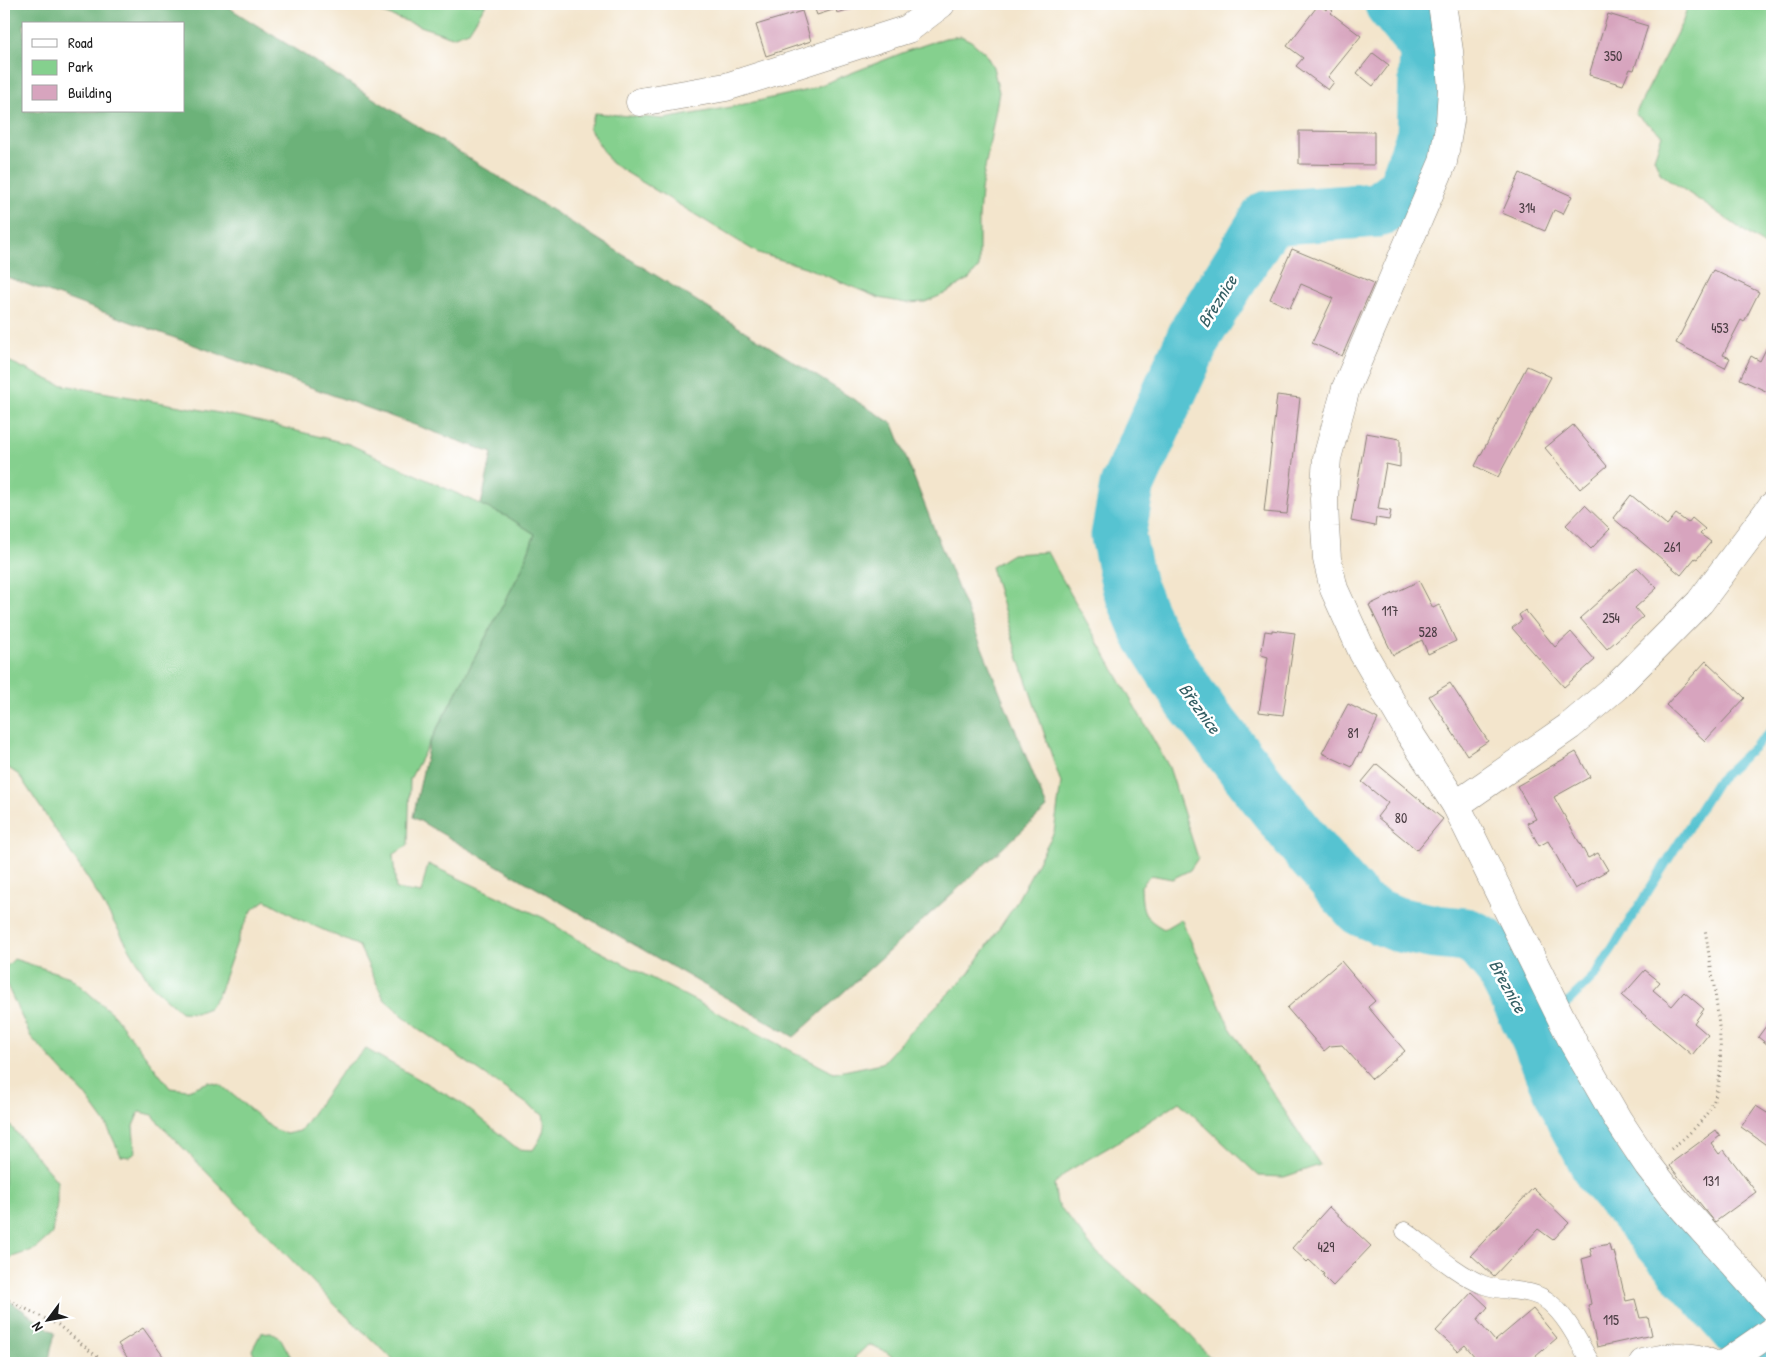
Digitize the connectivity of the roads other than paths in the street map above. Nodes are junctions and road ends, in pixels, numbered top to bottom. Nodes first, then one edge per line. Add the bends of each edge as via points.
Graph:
1 (941, 4) edge
2 (1442, 4) edge
3 (640, 102) dead end
4 (1772, 506) edge
5 (1456, 805) junction
6 (1405, 1231) dead end
7 (1772, 1308) edge
8 (1769, 1334) edge
9 (1731, 1359) edge
10 (1590, 1363) edge
11 (1643, 1363) edge
12 (1710, 1363) edge

1 - 3 street via 908,29 726,87
2 - 5 street via 1452,88 1443,162 1346,388 1327,458 1324,499 1327,559 1334,589 1362,653
4 - 5 street via 1700,602 1616,687 1570,726
5 - 7 street via 1574,1044 1618,1120 1672,1196
6 - 10 lane via 1484,1285 1529,1292 1549,1302 1559,1312
8 - 9 street
11 - 12 street via 1677,1356

